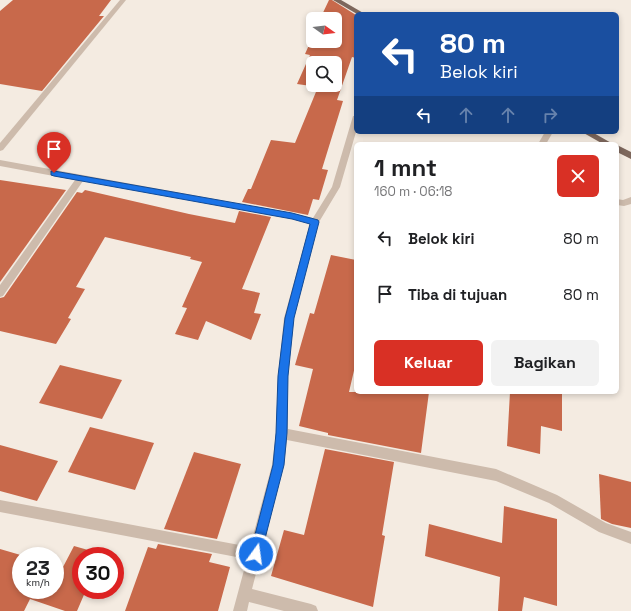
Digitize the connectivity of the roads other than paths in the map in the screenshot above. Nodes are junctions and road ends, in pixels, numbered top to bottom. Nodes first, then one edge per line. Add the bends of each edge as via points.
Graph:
1 (123, 0) edge
2 (336, 0) edge
3 (358, 12) edge
4 (354, 125) edge
5 (590, 134) edge
6 (605, 142) edge
7 (0, 148) edge
8 (619, 149) edge
9 (631, 156) edge
10 (0, 163) edge
11 (80, 179) junction
12 (631, 200) edge
13 (619, 202) edge
14 (315, 222) junction
15 (0, 293) edge
16 (282, 433) junction
17 (0, 506) edge
18 (631, 538) edge
19 (256, 554) junction
20 (244, 594) junction
21 (240, 611) edge
22 (311, 611) edge

1 - 7 street
2 - 3 main road
4 - 14 street via 336,187
5 - 6 main road
8 - 9 main road
10 - 11 street
11 - 14 street
11 - 15 street
12 - 13 street
14 - 16 street via 289,318 283,376
16 - 18 street via 496,475 553,500 603,528
16 - 19 street via 278,465
17 - 19 street
19 - 20 street
20 - 21 street
20 - 22 street

